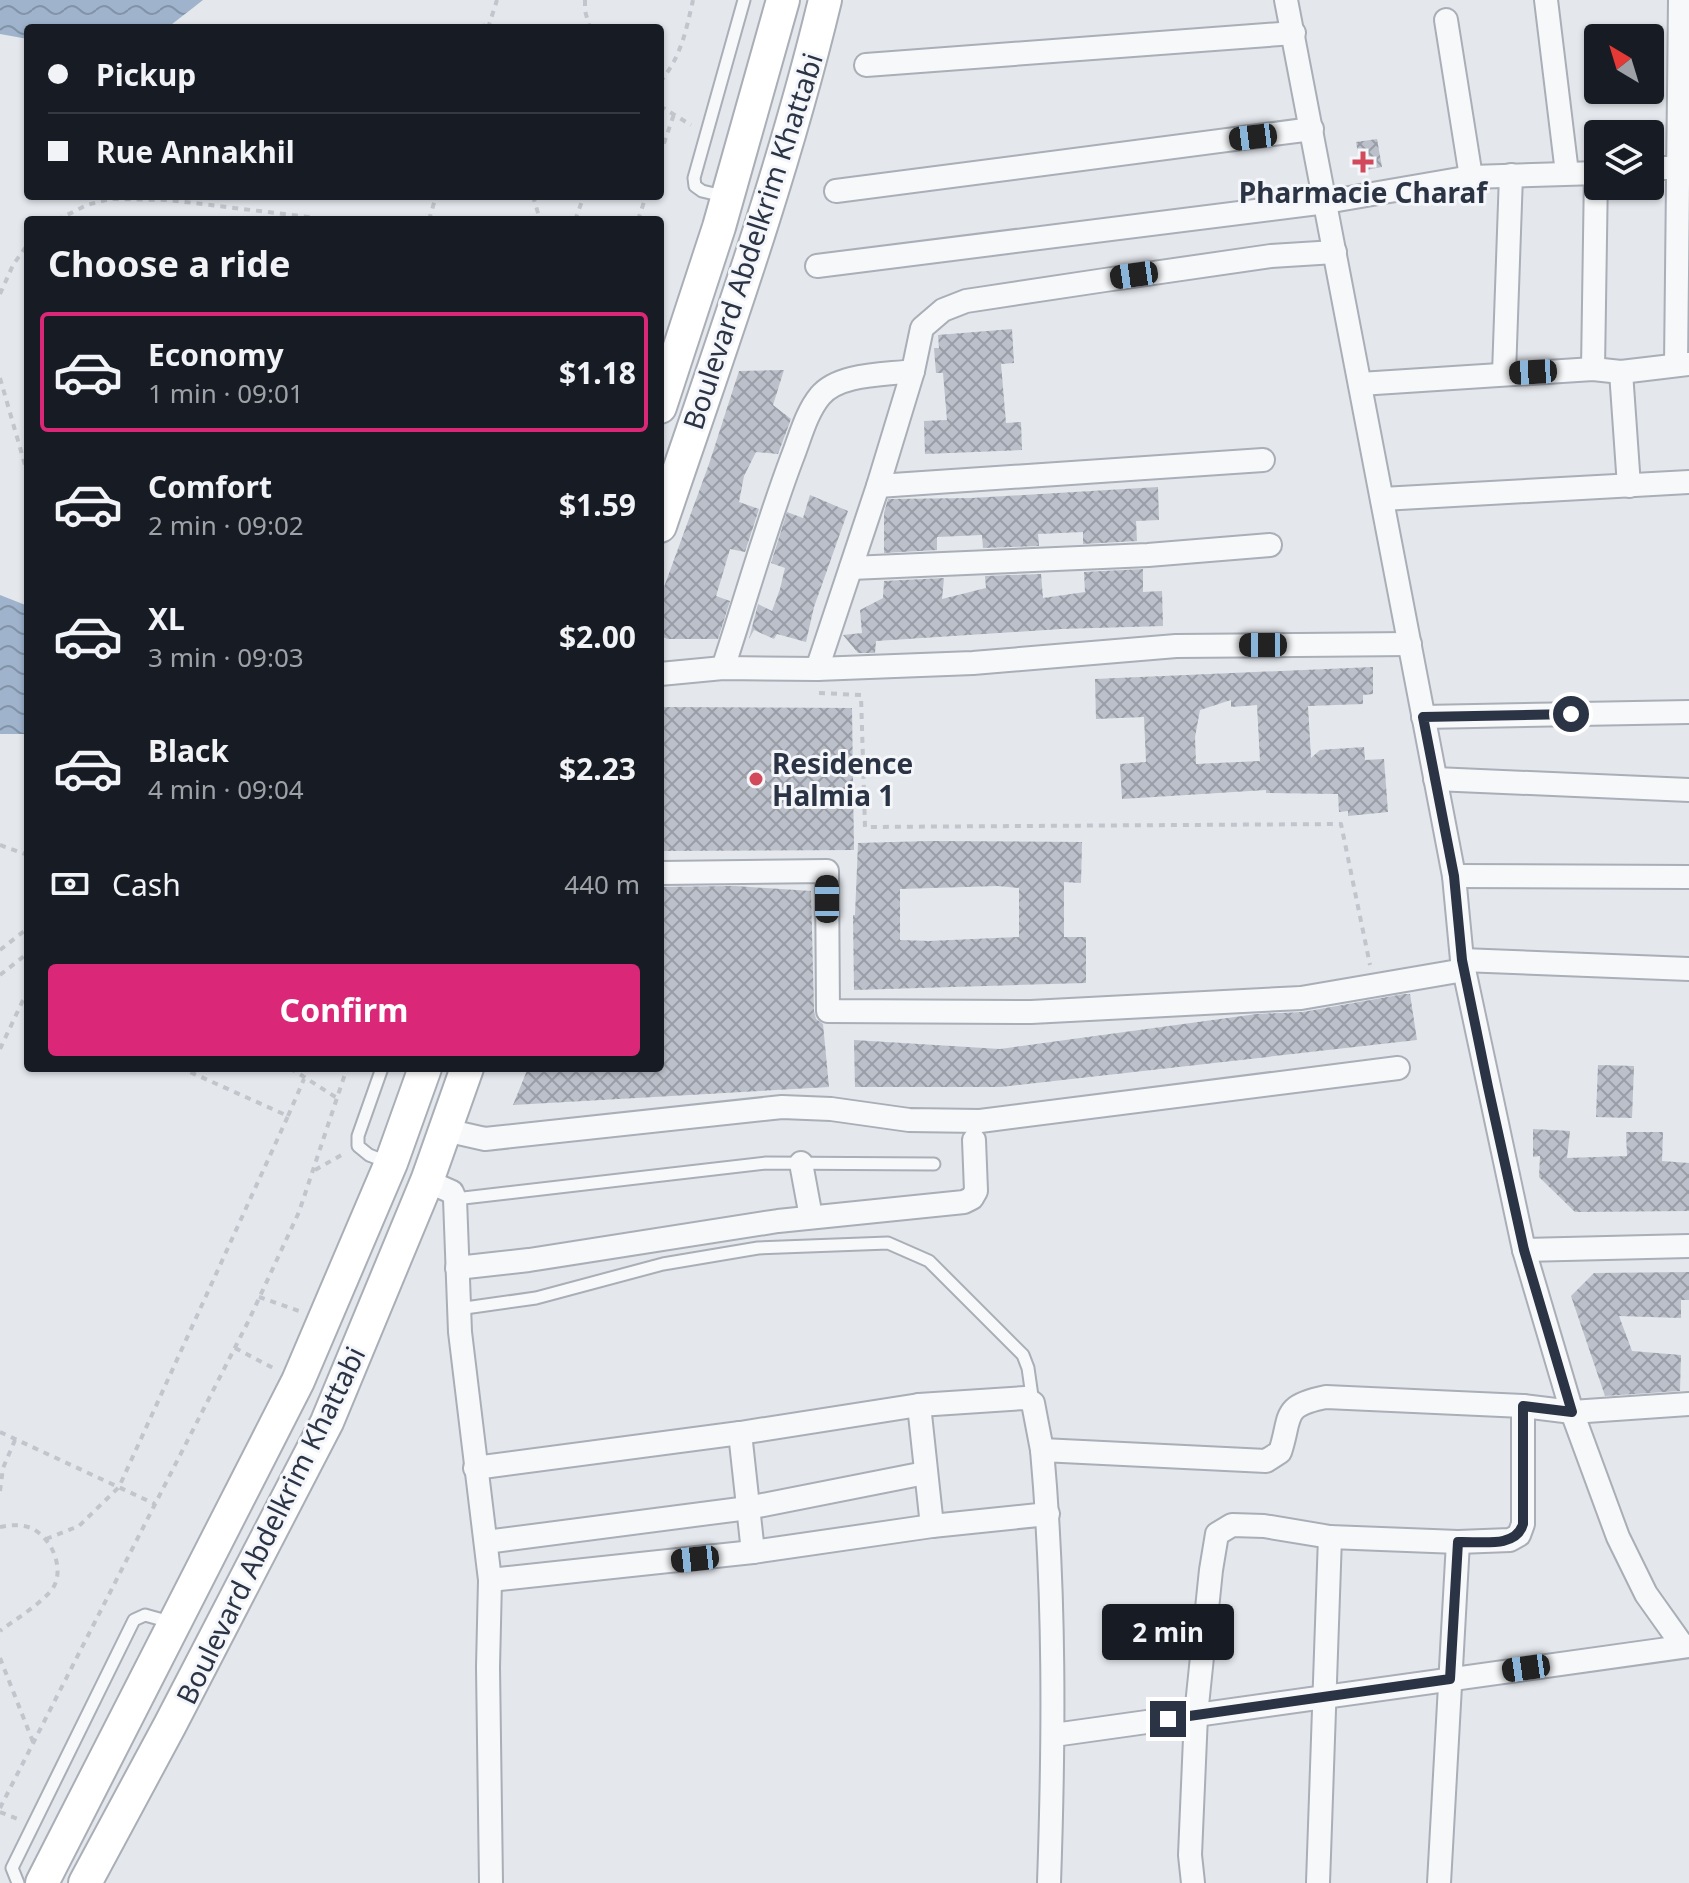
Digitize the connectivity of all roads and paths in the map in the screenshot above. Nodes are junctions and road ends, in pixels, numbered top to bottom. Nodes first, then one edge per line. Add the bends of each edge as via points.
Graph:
1 (497, 0) edge
2 (585, 0) edge
3 (693, 0) edge
4 (744, 0) edge
5 (783, 0) edge
6 (825, 0) edge
7 (1286, 0) edge
8 (1546, 0) edge
9 (1680, 0) edge
10 (1446, 20) dead end
11 (488, 24) edge
12 (589, 24) edge
13 (1294, 33) junction
14 (866, 65) dead end
15 (664, 78) edge
16 (664, 108) edge
17 (674, 114) junction
18 (1312, 129) junction
19 (707, 134) junction
20 (664, 143) edge
21 (1684, 168) edge
22 (1567, 173) junction
23 (1584, 173) edge
24 (1511, 175) junction
25 (1471, 177) junction
26 (836, 191) dead end
27 (727, 197) junction
28 (106, 200) edge
29 (169, 200) edge
30 (1596, 200) edge
31 (1326, 202) junction
32 (65, 216) edge
33 (300, 216) edge
34 (24, 250) edge
35 (1335, 252) junction
36 (817, 266) dead end
37 (0, 294) edge
38 (1683, 364) edge
39 (1593, 369) junction
40 (913, 371) junction
41 (1621, 372) junction
42 (1504, 374) junction
43 (0, 378) edge
44 (1360, 384) junction
45 (664, 394) edge
46 (1263, 460) dead end
47 (24, 462) edge
48 (1689, 482) edge
49 (878, 486) junction
50 (1629, 486) junction
51 (1382, 499) junction
52 (664, 514) edge
53 (1270, 545) dead end
54 (851, 568) junction
55 (1410, 644) junction
56 (723, 668) junction
57 (817, 669) junction
58 (664, 674) edge
59 (813, 693) dead end
60 (1689, 712) edge
61 (1423, 717) junction
62 (1435, 779) junction
63 (1689, 790) edge
64 (0, 845) edge
65 (24, 854) edge
66 (664, 873) edge
67 (1454, 876) junction
68 (1689, 877) edge
69 (24, 931) edge
70 (0, 950) edge
71 (24, 956) edge
72 (1463, 965) junction
73 (1689, 969) edge
74 (0, 975) edge
75 (1374, 986) junction
76 (24, 998) edge
77 (0, 1049) edge
78 (1398, 1068) dead end
79 (190, 1072) edge
80 (295, 1072) edge
81 (346, 1072) edge
82 (381, 1072) edge
83 (424, 1072) edge
84 (466, 1072) edge
85 (304, 1079) junction
86 (337, 1098) junction
87 (288, 1116) junction
88 (445, 1130) junction
89 (974, 1140) dead end
90 (358, 1146) junction
91 (391, 1163) junction
92 (801, 1163) junction
93 (934, 1164) dead end
94 (313, 1171) junction
95 (427, 1181) junction
96 (455, 1199) junction
97 (811, 1217) junction
98 (1689, 1246) edge
99 (1524, 1250) junction
100 (457, 1268) junction
101 (259, 1297) junction
102 (458, 1309) junction
103 (323, 1322) junction
104 (235, 1348) junction
105 (298, 1381) junction
106 (1033, 1403) junction
107 (1689, 1404) edge
108 (919, 1405) junction
109 (1523, 1406) junction
110 (1572, 1412) junction
111 (0, 1432) edge
112 (740, 1433) junction
113 (16, 1439) junction
114 (1042, 1450) junction
115 (475, 1468) junction
116 (925, 1473) junction
117 (119, 1487) junction
118 (0, 1491) edge
119 (155, 1504) junction
120 (748, 1508) junction
121 (1048, 1514) junction
122 (932, 1526) junction
123 (0, 1527) edge
124 (1330, 1537) junction
125 (46, 1539) junction
126 (486, 1542) junction
127 (1458, 1542) junction
128 (753, 1552) junction
129 (490, 1580) junction
130 (174, 1624) junction
131 (0, 1631) edge
132 (1686, 1646) edge
133 (0, 1658) edge
134 (1450, 1679) junction
135 (1323, 1697) junction
136 (1196, 1715) junction
137 (1054, 1735) junction
138 (33, 1743) junction
139 (0, 1808) edge
140 (58, 1851) junction
141 (89, 1876) edge
142 (18, 1883) edge
143 (42, 1883) edge
144 (491, 1883) edge
145 (1049, 1883) edge
146 (1193, 1883) edge
147 (1318, 1883) edge
148 (1439, 1883) edge

1 - 11 path
2 - 12 path
3 - 15 path via 683,46
4 - 19 lane
5 - 27 street, Boulevard Abdelkrim Khattabi
6 - 52 street, Boulevard Abdelkrim Khattabi via 773,191
7 - 13 street
8 - 22 street
9 - 21 street
10 - 25 street
13 - 14 street
13 - 18 street
16 - 17 path
17 - 19 path
17 - 20 path
18 - 26 street
18 - 31 street
19 - 27 lane via 695,186
21 - 38 street
22 - 23 street
22 - 24 street
24 - 25 street
24 - 42 street
25 - 31 street
27 - 45 street, Boulevard Abdelkrim Khattabi
28 - 32 path
29 - 33 path
30 - 39 street
31 - 35 street
31 - 36 street
34 - 37 path
35 - 40 street via 1271,256 966,301 943,310 922,328
35 - 44 street
38 - 41 street
39 - 41 street
39 - 42 street
40 - 49 street
40 - 56 street via 855,379 820,395 778,495
41 - 50 street
42 - 44 street
43 - 47 path
44 - 51 street
46 - 49 street
48 - 50 street
49 - 54 street
50 - 51 street
51 - 55 street
53 - 54 street
54 - 57 street
55 - 57 street via 1176,646
55 - 61 street
56 - 57 street
56 - 58 street
59 - 75 path via 861,695 865,827 1341,824
60 - 61 street
61 - 62 street
62 - 63 street
62 - 67 street
64 - 65 path
66 - 75 street via 827,871 828,1011 1031,1012 1301,998
67 - 68 street
67 - 72 street
69 - 70 path
71 - 74 path
72 - 73 street
72 - 75 street
72 - 99 street
76 - 77 path
78 - 88 street via 980,1121 909,1120 782,1107 485,1139
79 - 87 path
80 - 85 path
81 - 86 path
82 - 90 lane
83 - 91 street, Boulevard Abdelkrim Khattabi
84 - 88 street, Boulevard Abdelkrim Khattabi
85 - 86 path
85 - 87 path
86 - 94 path
87 - 117 path
88 - 95 street, Boulevard Abdelkrim Khattabi
89 - 97 street via 976,1191 964,1202
90 - 91 lane
90 - 94 path
91 - 103 street, Boulevard Abdelkrim Khattabi
92 - 93 lane
92 - 96 lane
92 - 97 street
94 - 101 path
95 - 96 street via 452,1192
95 - 141 street, Boulevard Abdelkrim Khattabi via 327,1422
96 - 100 street
97 - 100 street
98 - 99 street
99 - 110 street
100 - 102 street
101 - 103 path
101 - 104 path
102 - 106 lane via 536,1298 663,1264 758,1248 888,1243 929,1261 1023,1355
102 - 115 street
103 - 105 street, Boulevard Abdelkrim Khattabi
104 - 105 path
104 - 119 path
105 - 130 street, Boulevard Abdelkrim Khattabi
106 - 108 street via 1025,1398
106 - 114 street
107 - 110 street
108 - 112 street
108 - 116 street
109 - 110 street
109 - 114 street via 1326,1397 1305,1401 1292,1411 1280,1452 1266,1461
109 - 127 street via 1520,1533 1510,1540
110 - 132 street via 1638,1581
111 - 113 path
112 - 115 street
112 - 120 street
113 - 117 path
113 - 118 path
114 - 121 street
115 - 126 street
116 - 120 street
116 - 122 street
117 - 119 path
117 - 125 path via 79,1526
119 - 138 path
120 - 126 street
120 - 128 street
121 - 122 street
121 - 137 street
122 - 128 street
123 - 125 path via 32,1528
124 - 127 street
124 - 135 street
124 - 136 street via 1232,1525 1217,1534
125 - 131 path via 55,1554 52,1590
126 - 129 street
127 - 134 street
128 - 129 street
129 - 144 street
130 - 140 street, Boulevard Abdelkrim Khattabi
130 - 142 lane via 145,1615 134,1620 12,1868
132 - 134 street
133 - 138 path
134 - 135 street
134 - 148 street
135 - 136 street
135 - 147 street
136 - 137 street
136 - 146 street
137 - 145 street
138 - 139 path
140 - 141 street
140 - 143 street, Boulevard Abdelkrim Khattabi

